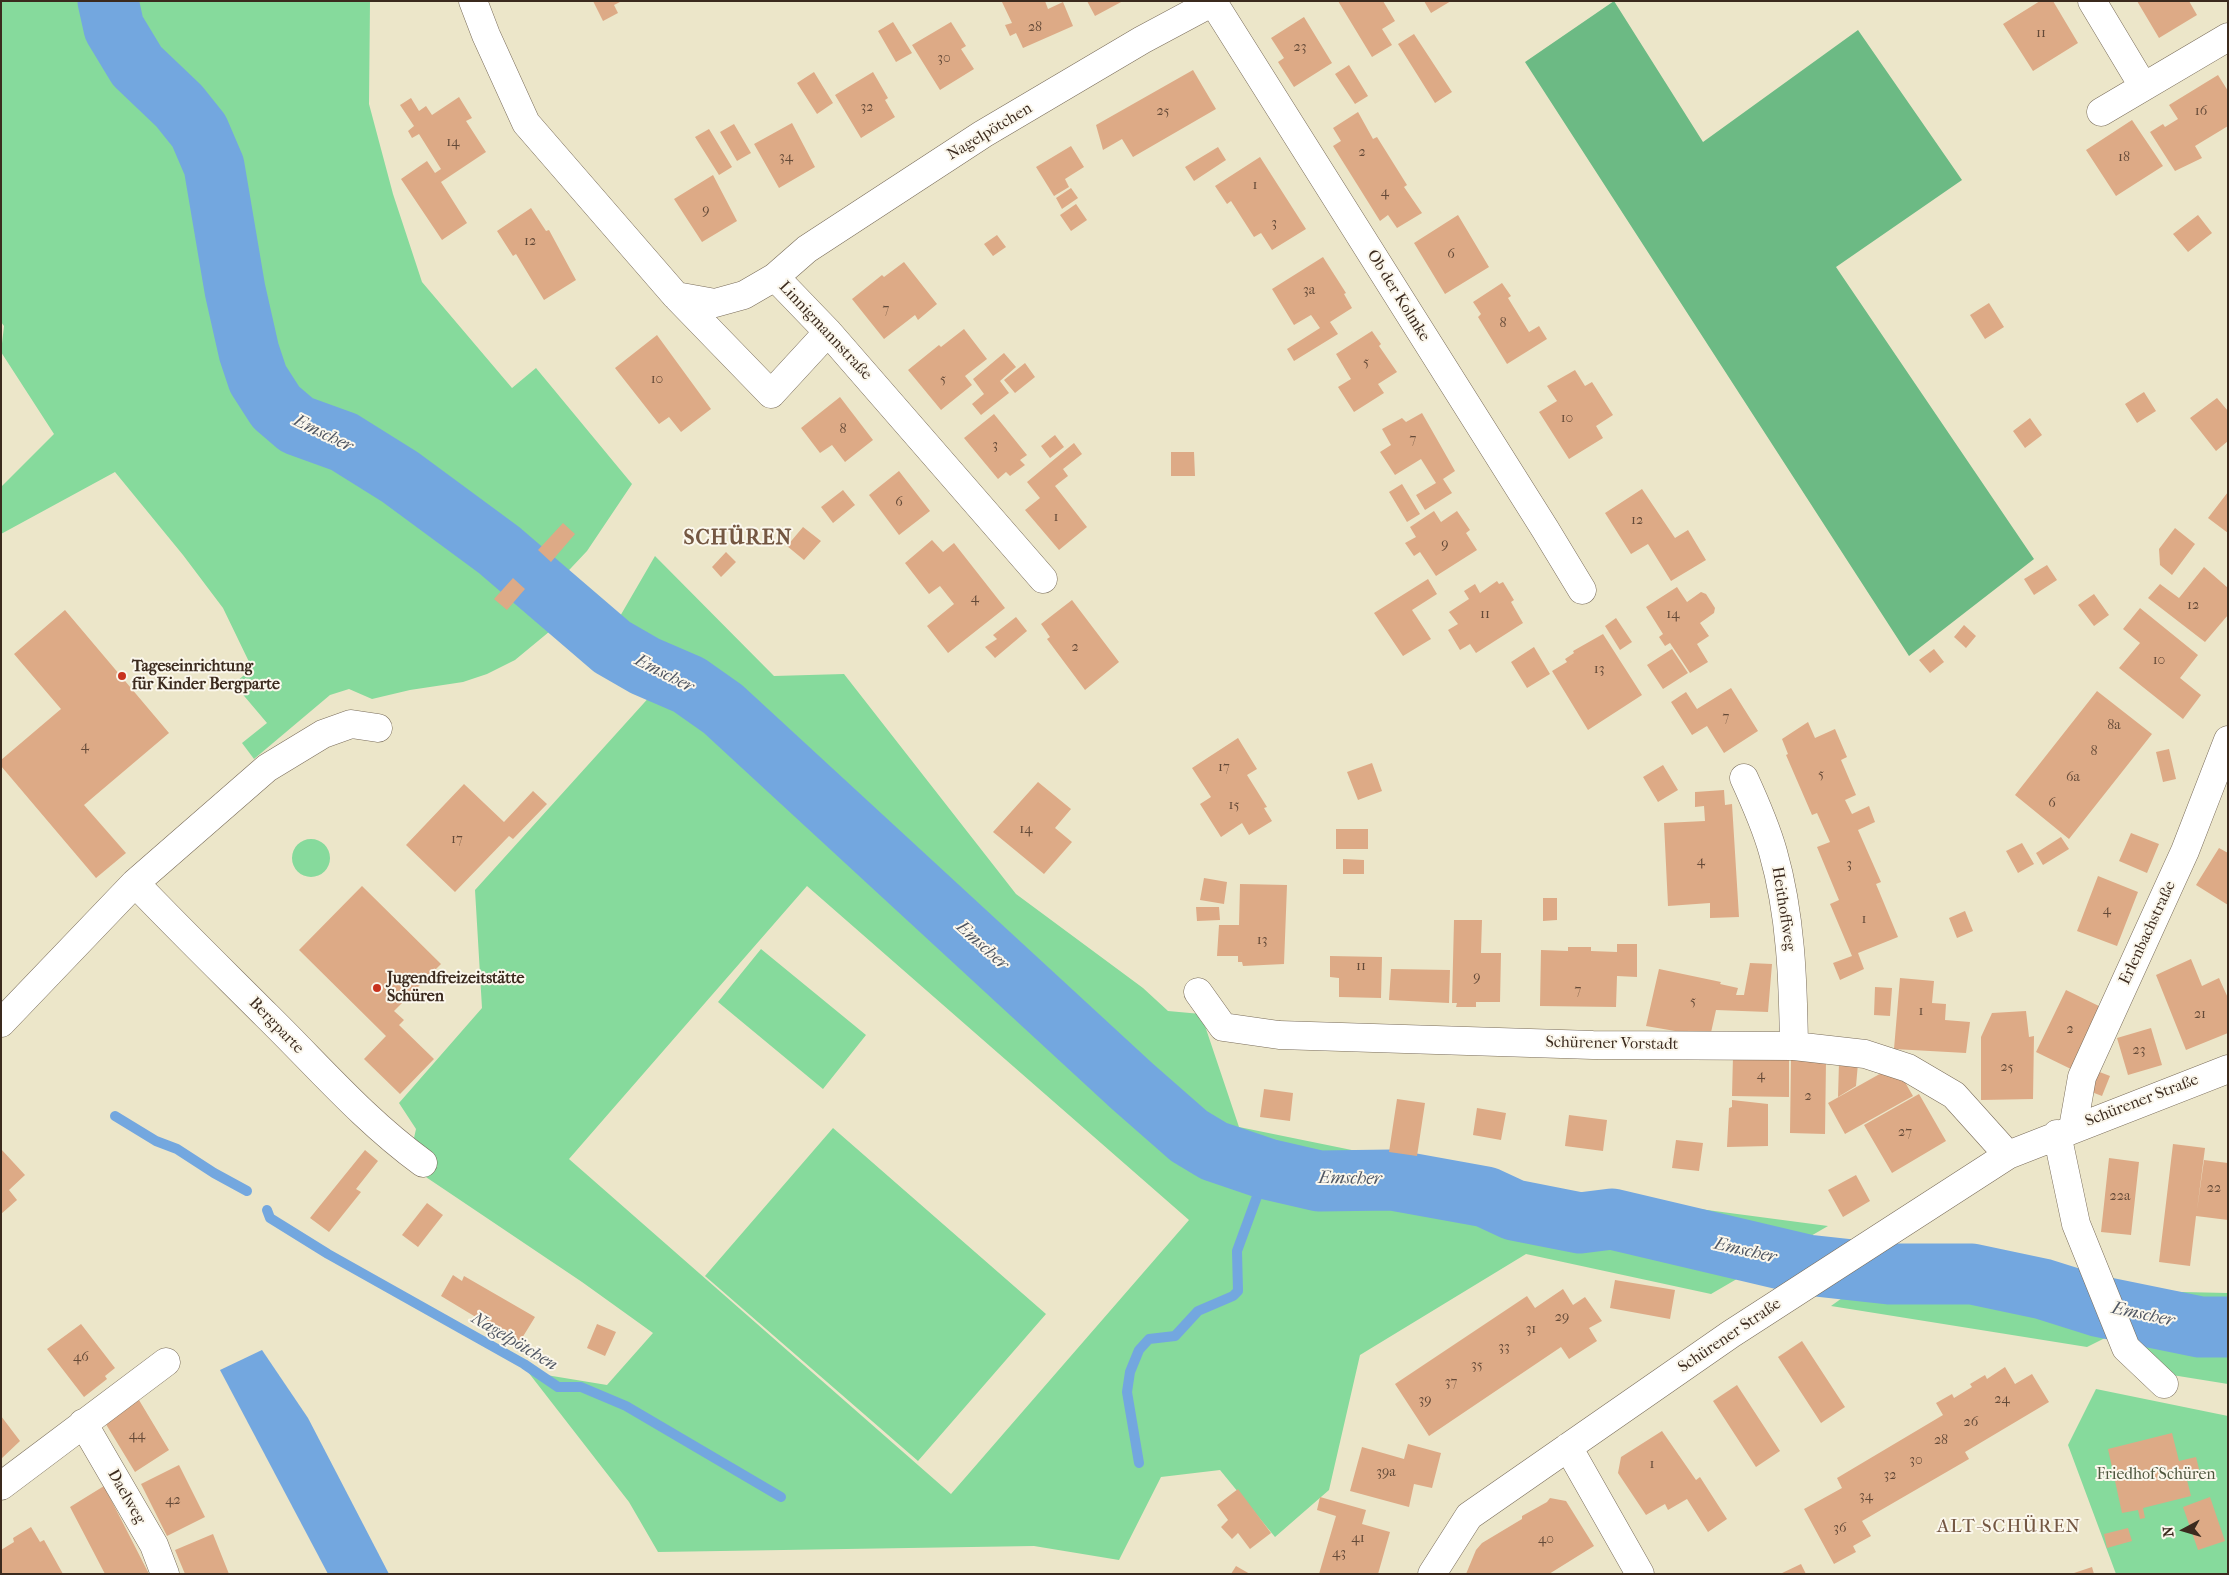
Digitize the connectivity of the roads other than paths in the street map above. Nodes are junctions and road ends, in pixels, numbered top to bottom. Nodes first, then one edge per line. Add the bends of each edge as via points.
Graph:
1 (473, 1) edge
2 (2092, 1) edge
3 (1214, 2) edge
4 (2228, 37) edge
5 (2143, 86) junction
6 (2101, 112) dead end
7 (774, 277) junction
8 (676, 296) junction
9 (828, 332) junction
10 (1043, 579) dead end
11 (1582, 590) dead end
12 (378, 728) dead end
13 (2228, 740) edge
14 (1744, 778) dead end
15 (135, 883) junction
16 (1198, 992) dead end
17 (1, 1023) edge
18 (1794, 1046) junction
19 (2228, 1069) edge
20 (2065, 1131) junction
21 (2008, 1155) junction
22 (424, 1163) dead end
23 (166, 1362) dead end
24 (2164, 1384) dead end
25 (83, 1423) junction
26 (1568, 1447) junction
27 (1, 1486) edge
28 (165, 1574) edge
29 (1432, 1574) edge
30 (1640, 1574) edge

1 - 8 street via 526,123
2 - 5 street
3 - 7 street, Nagelpötchen via 1142,40 983,134 807,249
3 - 11 street, Ob der Kolmke
4 - 5 street
5 - 6 street
7 - 8 street, Linnigmannstraße via 744,294 715,303
7 - 9 street, Linnigmannstraße
8 - 9 street via 771,394
9 - 10 street, Linnigmannstraße
12 - 15 street via 351,724 323,734 267,768
13 - 20 street, Erlenbachstraße via 2185,851 2082,1077
14 - 18 street, Heithoffweg via 1773,853 1787,918
15 - 17 street
15 - 22 street, Bergparte via 385,1135
16 - 18 street, Schürener Vorstadt via 1223,1027 1279,1035 1593,1045
18 - 21 street, Schürener Vorstadt via 1865,1054 1908,1068 1954,1095
19 - 20 street, Schürener Straße
20 - 21 street, Schürener Straße
20 - 24 street via 2076,1224 2086,1251 2126,1348
21 - 26 street, Schürener Straße via 1790,1296
23 - 25 street
25 - 27 street
25 - 28 street, Daelweg via 154,1545
26 - 29 street, Schürener Straße via 1469,1516
26 - 30 street

